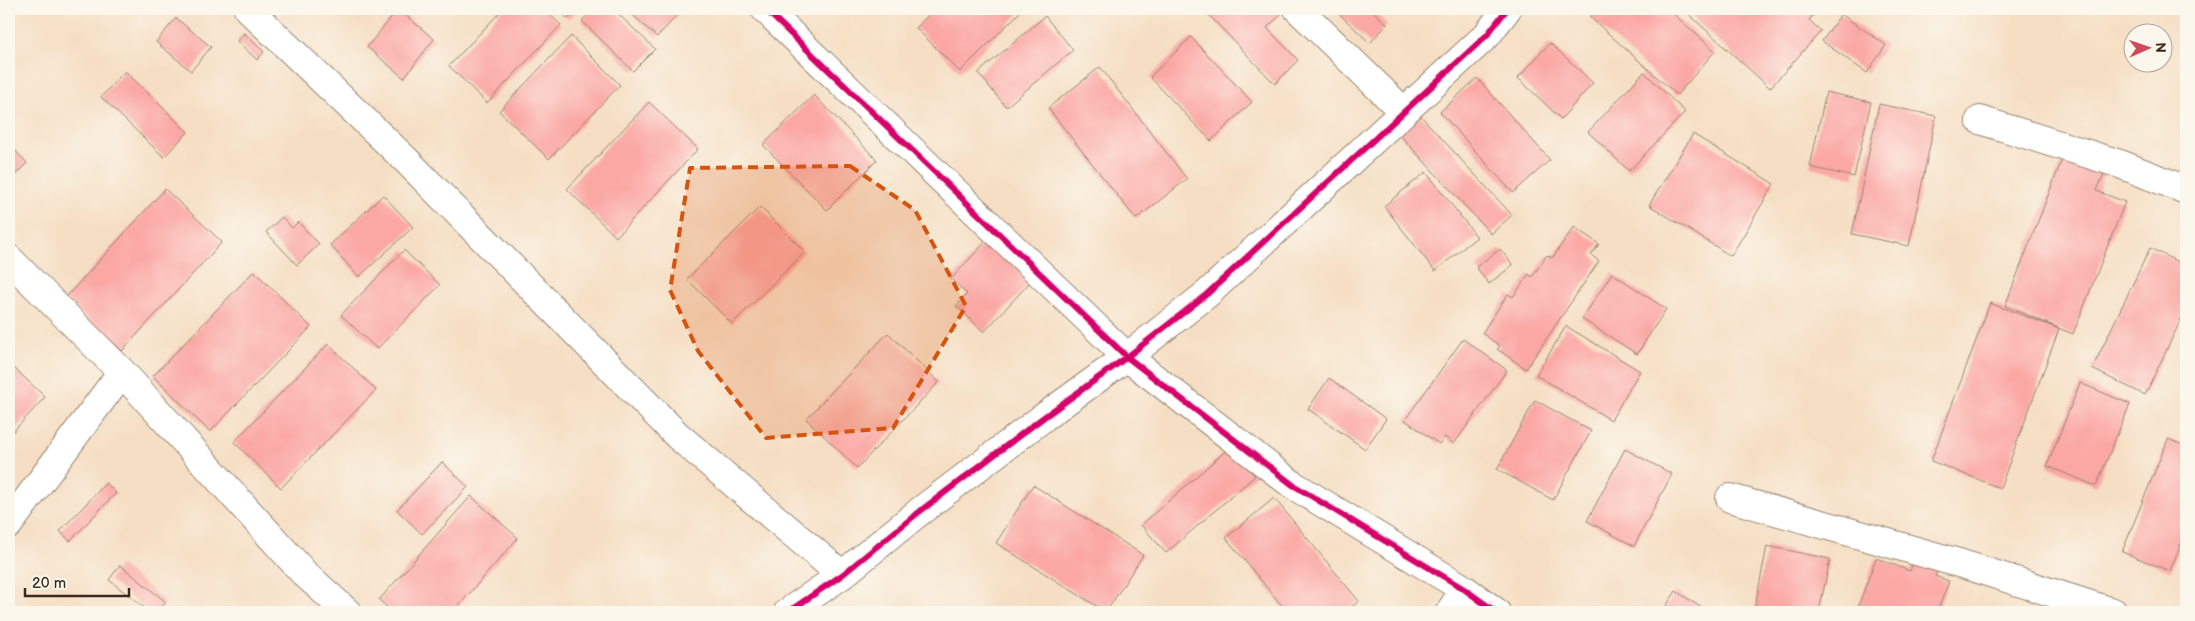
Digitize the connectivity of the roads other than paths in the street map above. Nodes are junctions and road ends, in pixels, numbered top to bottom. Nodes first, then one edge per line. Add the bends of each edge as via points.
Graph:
1 (248, 9) edge
2 (765, 9) edge
3 (1298, 9) edge
4 (1507, 9) edge
5 (1404, 112) junction
6 (1980, 120) dead end
7 (2186, 190) edge
8 (9, 259) edge
9 (1127, 358) junction
10 (122, 372) junction
11 (1730, 498) dead end
12 (9, 524) edge
13 (842, 575) junction
14 (1464, 589) junction
15 (347, 612) edge
16 (788, 612) edge
17 (1450, 612) edge
18 (1496, 612) edge
19 (2113, 612) edge

1 - 13 street via 408,162 678,436
2 - 9 street
3 - 5 street
4 - 5 street via 1487,34
5 - 9 street via 1207,294
6 - 7 street via 2120,164
8 - 10 street
9 - 13 street via 1020,435
9 - 14 street via 1293,485
10 - 12 street
10 - 15 street via 304,573
11 - 19 street via 1962,564
13 - 16 street
14 - 17 street
14 - 18 street

